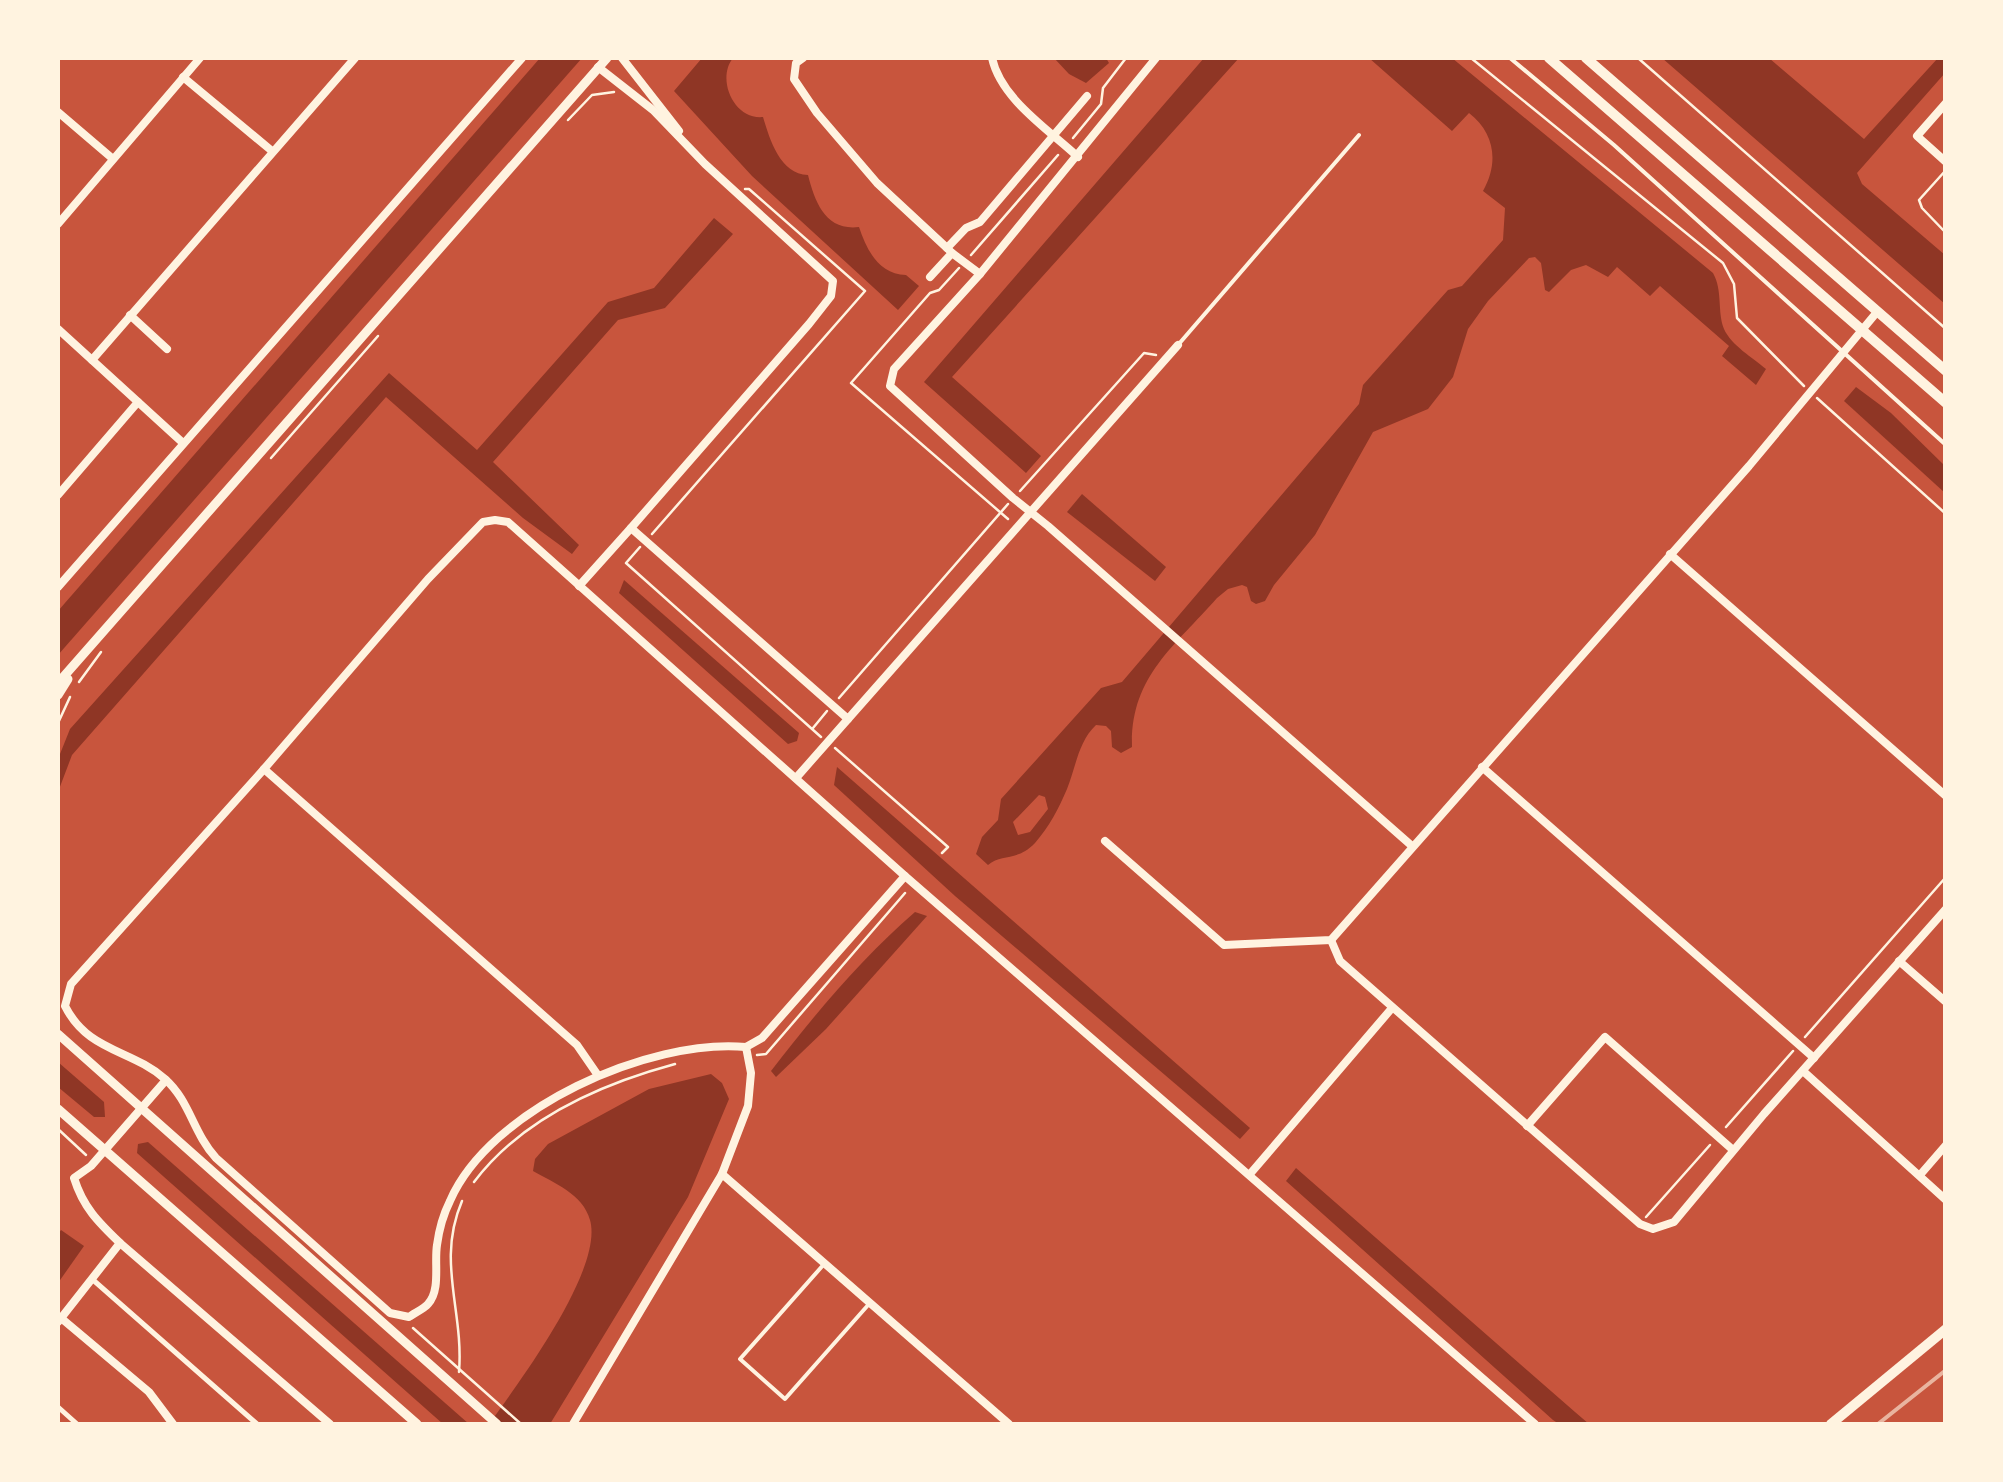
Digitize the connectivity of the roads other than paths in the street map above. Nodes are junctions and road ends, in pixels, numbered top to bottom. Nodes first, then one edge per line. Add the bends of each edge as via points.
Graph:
1 (200, 58) edge
2 (355, 58) edge
3 (522, 58) edge
4 (606, 58) edge
5 (622, 58) edge
6 (803, 58) edge
7 (992, 58) edge
8 (1156, 58) edge
9 (1510, 58) edge
10 (1549, 58) edge
11 (1586, 58) edge
12 (598, 67) junction
13 (182, 77) junction
14 (1087, 96) dead end
15 (1946, 103) edge
16 (58, 112) edge
17 (680, 135) junction
18 (1055, 135) junction
19 (1359, 135) dead end
20 (272, 151) junction
21 (1078, 157) junction
22 (113, 159) junction
23 (1946, 162) edge
24 (58, 224) edge
25 (950, 250) junction
26 (980, 274) junction
27 (930, 277) dead end
28 (1878, 312) junction
29 (130, 315) junction
30 (58, 329) edge
31 (1862, 329) junction
32 (1178, 345) joint
33 (167, 349) dead end
34 (1843, 350) junction
35 (92, 360) junction
36 (1946, 372) edge
37 (138, 402) junction
38 (1946, 403) edge
39 (183, 443) junction
40 (1946, 445) edge
41 (58, 495) edge
42 (1031, 512) junction
43 (631, 528) junction
44 (1670, 554) junction
45 (580, 586) junction
46 (58, 588) edge
47 (81, 654) junction
48 (58, 682) edge
49 (58, 696) edge
50 (848, 719) junction
51 (1482, 766) junction
52 (264, 769) junction
53 (796, 778) junction
54 (1946, 796) edge
55 (1105, 841) dead end
56 (1412, 846) junction
57 (905, 876) junction
58 (1946, 909) edge
59 (1331, 940) junction
60 (1899, 961) junction
61 (1946, 1002) edge
62 (1392, 1008) junction
63 (58, 1034) edge
64 (747, 1051) junction
65 (1814, 1058) junction
66 (1803, 1071) junction
67 (597, 1074) junction
68 (166, 1080) junction
69 (58, 1110) edge
70 (140, 1110) junction
71 (1528, 1126) junction
72 (1946, 1146) edge
73 (1733, 1150) junction
74 (104, 1151) junction
75 (722, 1174) junction
76 (1250, 1174) junction
77 (1920, 1175) junction
78 (1946, 1200) edge
79 (120, 1243) junction
80 (824, 1264) junction
81 (92, 1279) junction
82 (870, 1303) junction
83 (59, 1320) edge
84 (1946, 1329) edge
85 (58, 1408) edge
86 (77, 1424) edge
87 (173, 1424) edge
88 (258, 1424) edge
89 (330, 1424) edge
90 (417, 1424) edge
91 (497, 1424) edge
92 (572, 1424) edge
93 (1010, 1424) edge
94 (1535, 1424) edge
95 (1831, 1424) edge

1 - 13 street
2 - 20 street
3 - 39 street
4 - 12 street
5 - 17 street
6 - 25 street via 794,79 817,112 878,184
7 - 18 street via 995,75 1011,95
8 - 21 street
9 - 34 lane
10 - 31 main road
11 - 28 main road
12 - 17 street
12 - 47 street
13 - 20 street
13 - 22 street
14 - 18 street
15 - 23 street via 1916,136
16 - 22 street
17 - 43 street via 830,276 834,292
18 - 21 street
18 - 25 street
19 - 32 lane
20 - 29 street
21 - 26 street
22 - 24 street
25 - 26 street
25 - 27 street
26 - 42 street via 894,369 890,386
28 - 31 street
28 - 36 main road
29 - 33 street
29 - 35 street
30 - 35 street
31 - 34 street
31 - 38 main road
32 - 42 street
34 - 40 lane
34 - 44 street
35 - 37 street
37 - 39 street
37 - 41 street
39 - 46 street
42 - 50 street
42 - 56 street
43 - 45 street
43 - 50 street
44 - 51 street
44 - 54 street
45 - 52 street via 508,522 483,522
45 - 53 street
47 - 48 street
47 - 49 street
50 - 53 street
51 - 56 street
51 - 65 street
52 - 67 street via 577,1045
52 - 68 street via 71,984 65,1006 75,1026
53 - 57 street
55 - 59 street via 1224,945
56 - 59 street
57 - 64 street
57 - 76 street
58 - 60 street
59 - 62 street via 1340,961
60 - 61 street
60 - 65 street
62 - 71 street
62 - 76 street
63 - 70 street
64 - 67 street via 688,1048
64 - 75 street via 748,1106
65 - 66 street
66 - 73 street
66 - 77 street
67 - 68 street via 476,1159 442,1219 429,1304 409,1317 390,1312 216,1158
68 - 70 street
69 - 74 street
70 - 74 street
70 - 91 street
71 - 73 street via 1652,1228 1674,1222
71 - 73 street via 1606,1036
72 - 77 street
74 - 79 street via 74,1178 94,1219
74 - 90 street
75 - 80 street
75 - 92 street
76 - 94 street
77 - 78 street
79 - 81 street
79 - 89 street
80 - 82 street
80 - 82 lane via 740,1359 785,1399
81 - 83 street
81 - 88 street
82 - 93 street
83 - 87 street via 149,1392
84 - 95 main road
85 - 86 street

